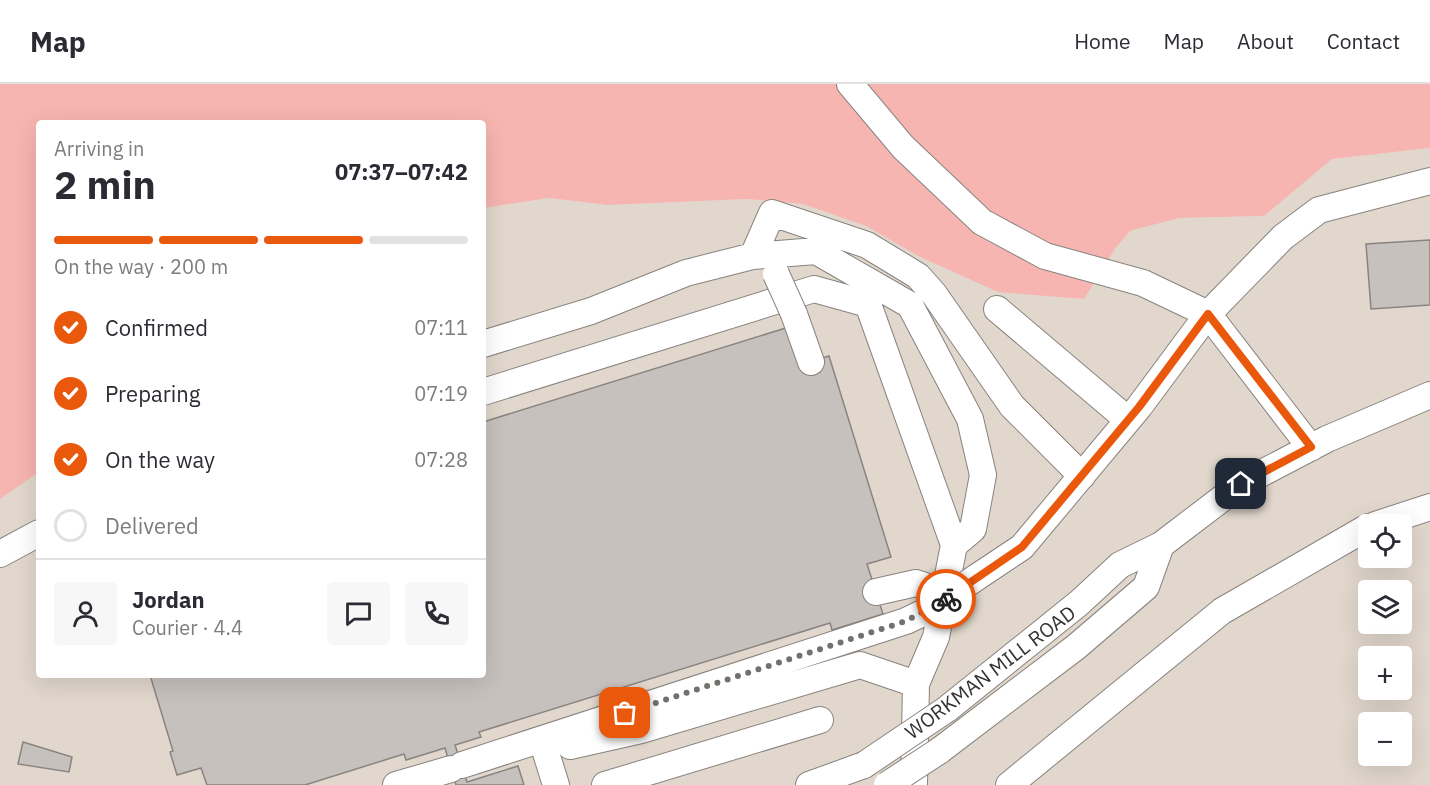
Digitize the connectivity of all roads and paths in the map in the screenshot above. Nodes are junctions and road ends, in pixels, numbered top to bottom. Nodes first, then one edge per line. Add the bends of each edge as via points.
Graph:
1 (850, 84) edge
2 (1430, 182) edge
3 (763, 262) junction
4 (997, 309) dead end
5 (1208, 314) junction
6 (486, 343) edge
7 (812, 362) dead end
8 (486, 391) edge
9 (1430, 395) edge
10 (1128, 420) junction
11 (1311, 447) junction
12 (1082, 476) junction
13 (1430, 507) edge
14 (1409, 514) edge
15 (1358, 533) edge
16 (36, 535) edge
17 (954, 545) junction
18 (1161, 545) junction
19 (0, 554) edge
20 (876, 592) dead end
21 (928, 598) junction
22 (916, 684) junction
23 (820, 720) dead end
24 (544, 745) junction
25 (396, 785) edge
26 (556, 785) edge
27 (605, 785) edge
28 (809, 785) edge
29 (887, 785) edge
30 (914, 785) edge
31 (1010, 785) edge

1 - 5 street via 903,147 982,222 1045,256 1143,283
2 - 5 street via 1319,210 1283,237
3 - 6 street via 686,273 591,311
3 - 7 street, bridge via 794,314
3 - 12 street via 772,213 867,245 918,276 1012,406
3 - 17 street via 816,251 910,305 970,419 983,475 973,529
4 - 10 street
5 - 10 street
5 - 11 street
8 - 17 street via 814,289 868,304
9 - 11 street, WORKMAN MILL ROAD
10 - 12 street
11 - 18 street, WORKMAN MILL ROAD via 1241,484
12 - 21 street via 1022,547 964,586
13 - 14 street
15 - 31 street via 1222,610
16 - 19 street
17 - 22 street via 936,637
18 - 28 street, WORKMAN MILL ROAD, bridge via 1120,565 1079,603 947,708 864,765
18 - 29 street, WORKMAN MILL ROAD, bridge via 1146,587 1076,647 939,751
20 - 21 street via 916,583
21 - 24 street via 906,621
22 - 24 street via 860,665 641,730
22 - 30 street
23 - 27 street
24 - 25 street
24 - 26 street

